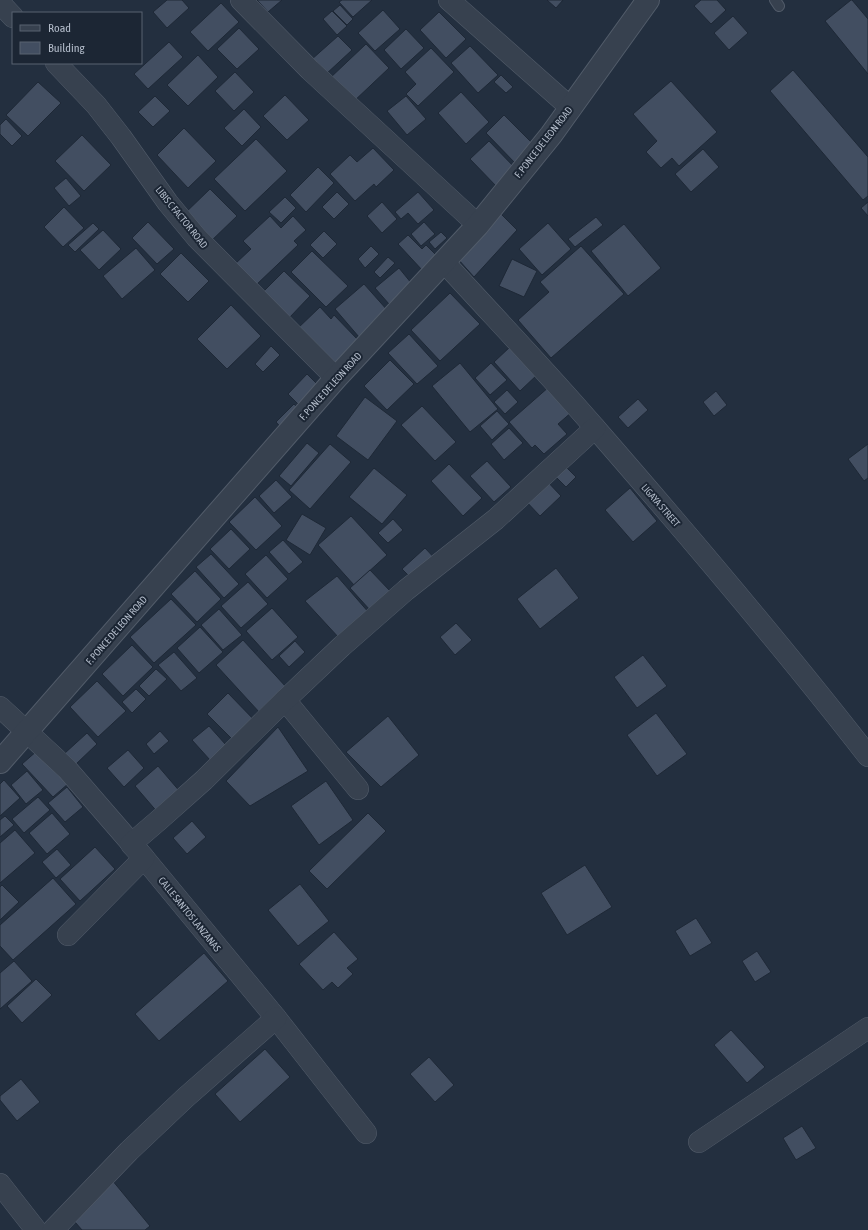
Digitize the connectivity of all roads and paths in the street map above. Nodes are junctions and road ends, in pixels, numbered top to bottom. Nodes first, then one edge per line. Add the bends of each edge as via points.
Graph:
1 (241, 0) edge
2 (450, 0) edge
3 (648, 0) edge
4 (0, 3) edge
5 (12, 16) edge
6 (57, 64) edge
7 (571, 108) junction
8 (478, 225) junction
9 (444, 262) junction
10 (336, 378) junction
11 (595, 428) junction
12 (285, 700) junction
13 (0, 706) edge
14 (27, 732) junction
15 (868, 756) edge
16 (0, 762) edge
17 (358, 788) dead end
18 (138, 851) junction
19 (68, 935) dead end
20 (276, 1018) junction
21 (868, 1028) edge
22 (366, 1133) dead end
23 (699, 1142) dead end
24 (0, 1184) edge
25 (36, 1230) edge
26 (53, 1230) edge

1 - 8 street via 310,70
2 - 7 street
3 - 7 street, F. PONCE DE LEON ROAD
4 - 5 street
6 - 10 street, LIBIS C FACTOR ROAD via 121,137 168,203 197,238
7 - 8 street, F. PONCE DE LEON ROAD
8 - 9 street, F. PONCE DE LEON ROAD
9 - 10 street, F. PONCE DE LEON ROAD
9 - 11 street, LIGAYA STREET
10 - 14 street, F. PONCE DE LEON ROAD
11 - 12 street via 496,519 406,590
11 - 15 street, LIGAYA STREET via 813,685
12 - 17 street
12 - 18 street via 160,820
13 - 14 street, CALLE SANTOS LANZANAS
14 - 16 street, F. PONCE DE LEON ROAD
14 - 18 street, CALLE SANTOS LANZANAS via 67,769
18 - 19 street
18 - 20 street, CALLE SANTOS LANZANAS
20 - 22 street, CALLE SANTOS LANZANAS
20 - 26 street via 129,1151
21 - 23 street
24 - 25 street

